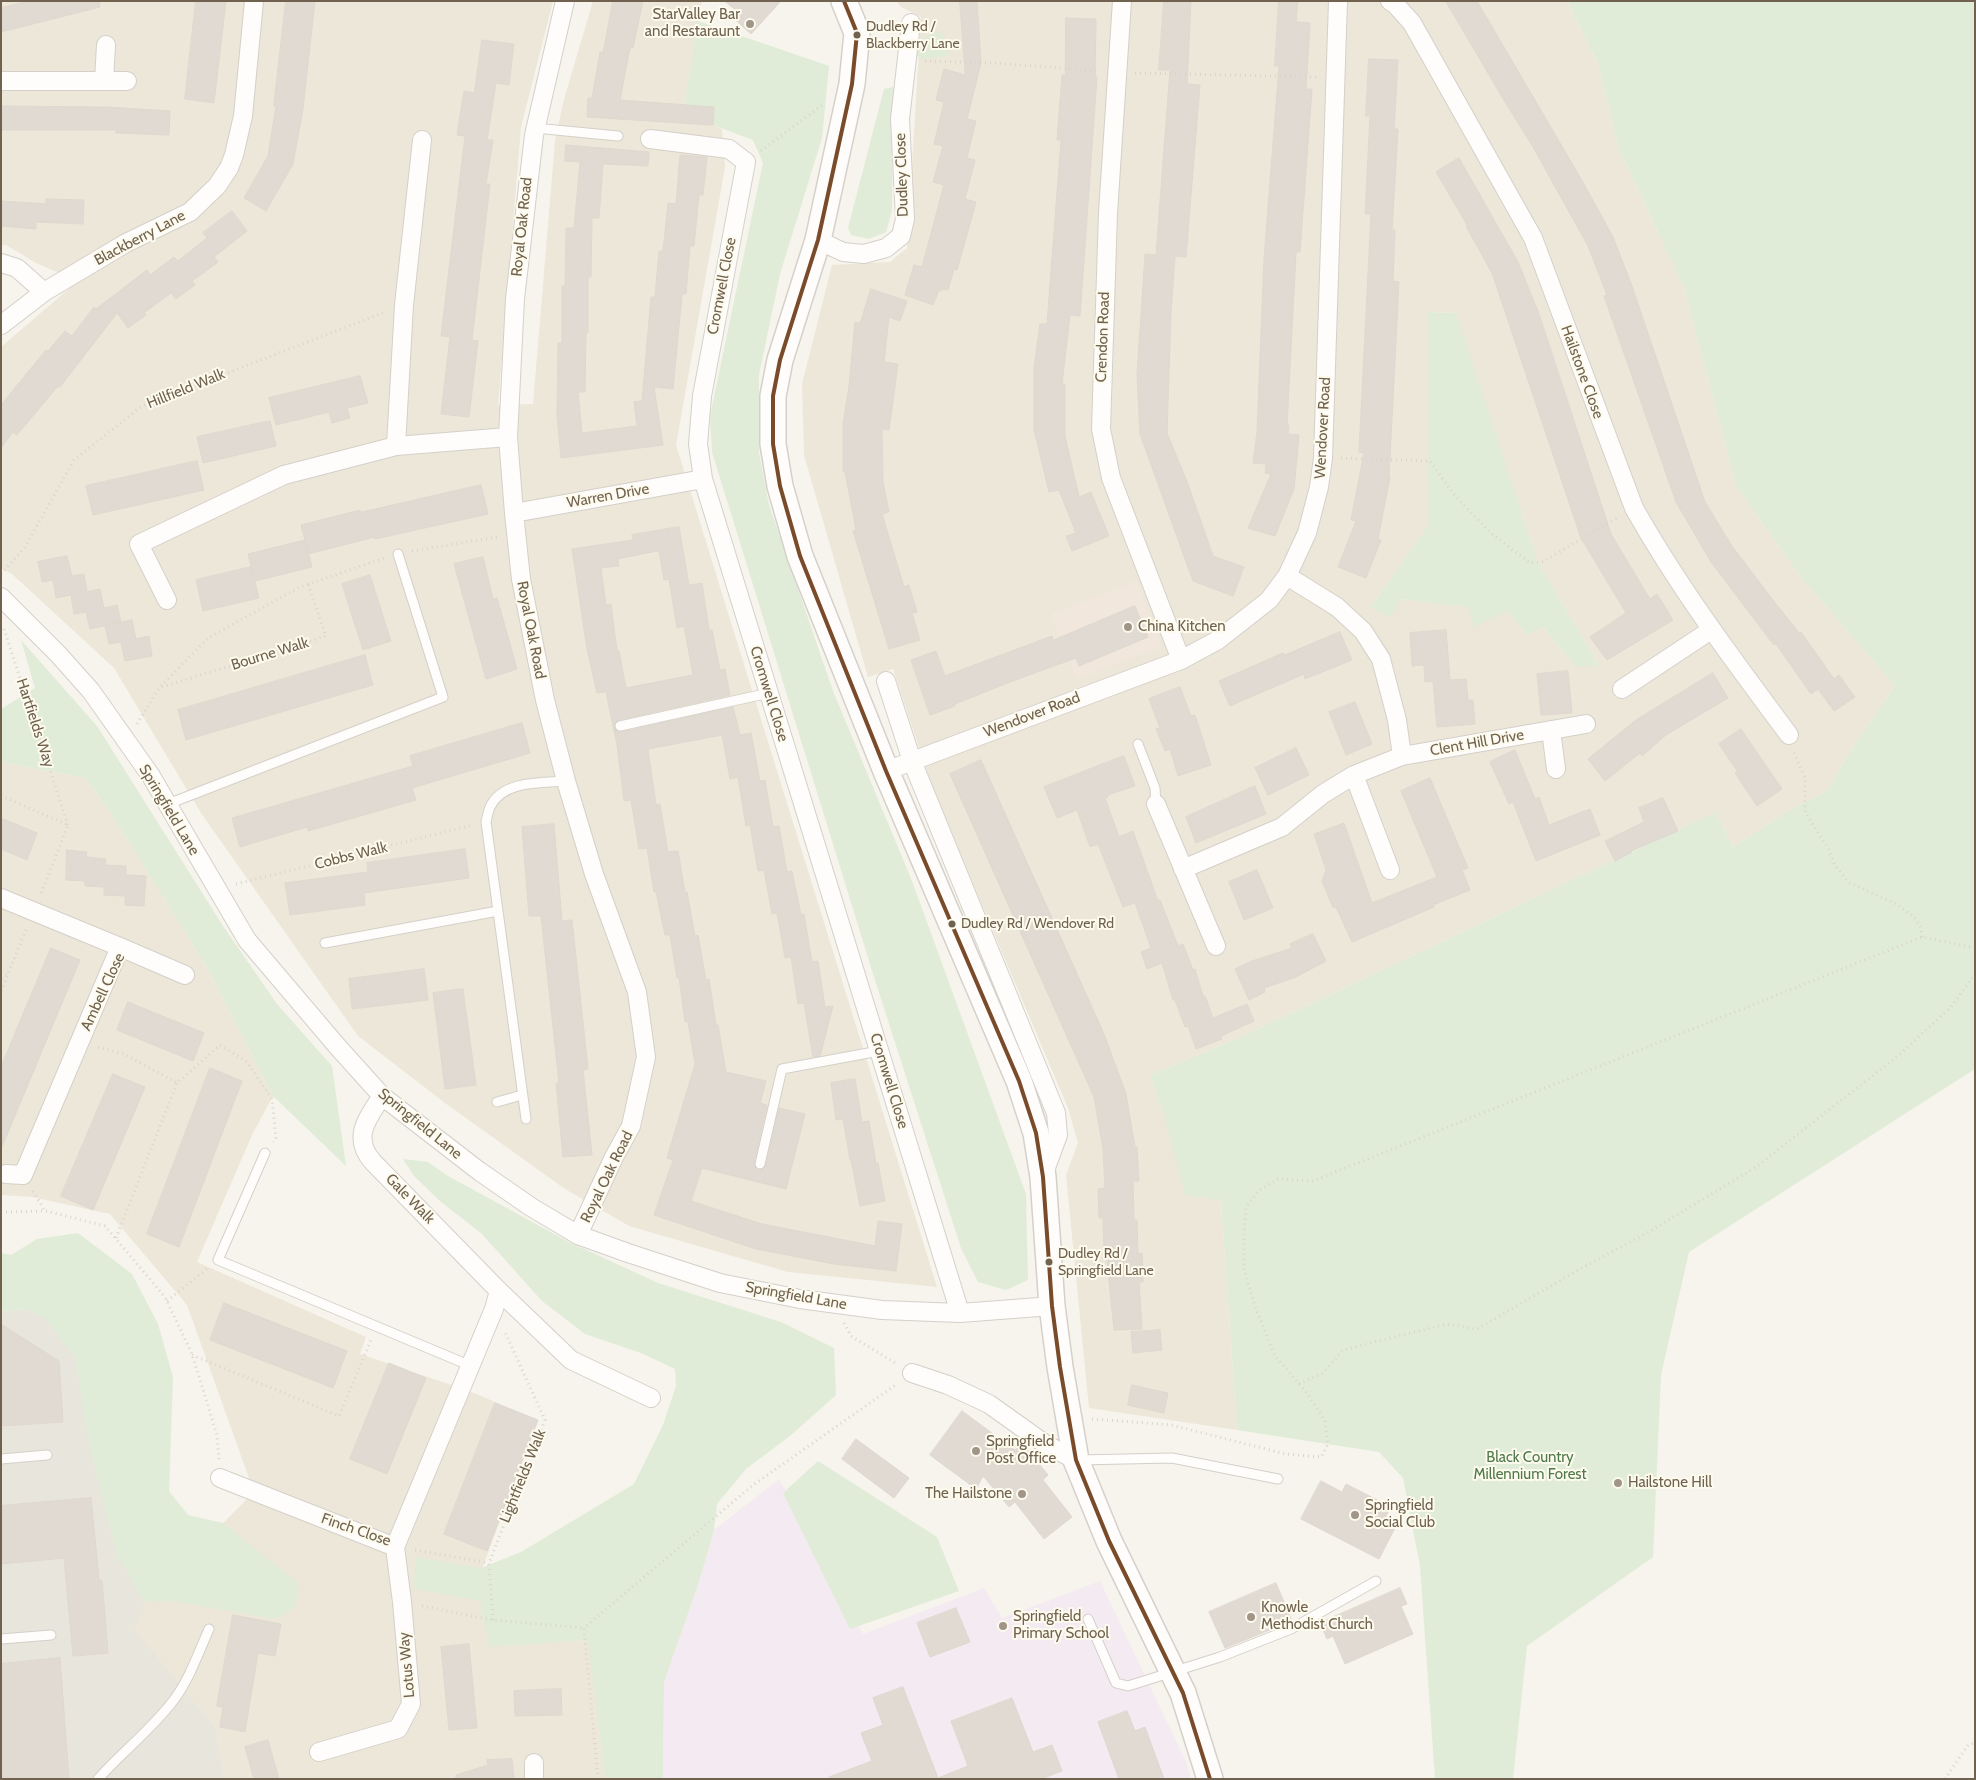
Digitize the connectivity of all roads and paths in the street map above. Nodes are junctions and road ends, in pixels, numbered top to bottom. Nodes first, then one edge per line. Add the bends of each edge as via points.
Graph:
1 (254, 1) edge
2 (565, 1) edge
3 (844, 1) edge
4 (1122, 1) edge
5 (1338, 1) edge
6 (1390, 1) edge
7 (911, 23) dead end
8 (106, 45) dead end
9 (1, 81) edge
10 (104, 81) junction
11 (127, 81) dead end
12 (852, 84) junction
13 (535, 128) junction
14 (618, 136) dead end
15 (650, 139) dead end
16 (422, 140) dead end
17 (746, 162) junction
18 (818, 240) junction
19 (1, 263) edge
20 (44, 292) junction
21 (404, 305) junction
22 (1, 325) edge
23 (508, 437) junction
24 (396, 446) junction
25 (1323, 458) junction
26 (703, 479) junction
27 (1634, 508) junction
28 (514, 512) junction
29 (398, 554) junction
30 (1, 574) edge
31 (1287, 576) junction
32 (308, 584) junction
33 (1, 597) edge
34 (167, 600) dead end
35 (1, 622) edge
36 (1711, 630) junction
37 (1181, 660) junction
38 (886, 681) dead end
39 (160, 687) junction
40 (1622, 689) dead end
41 (769, 693) junction
42 (1586, 724) dead end
43 (620, 726) dead end
44 (1551, 730) junction
45 (1789, 735) joint
46 (125, 742) junction
47 (1138, 744) dead end
48 (1402, 756) junction
49 (912, 761) junction
50 (1556, 769) dead end
51 (886, 771) junction
52 (1354, 775) junction
53 (566, 781) junction
54 (1, 796) edge
55 (168, 804) junction
56 (1156, 804) joint
57 (486, 822) junction
58 (68, 825) junction
59 (1184, 869) junction
60 (1390, 870) dead end
61 (216, 889) junction
62 (1, 898) edge
63 (34, 911) junction
64 (498, 911) junction
65 (1922, 937) junction
66 (325, 943) dead end
67 (1216, 946) dead end
68 (120, 947) junction
69 (1975, 948) edge
70 (9, 974) junction
71 (1975, 974) edge
72 (185, 975) dead end
73 (1, 978) edge
74 (1, 991) edge
75 (80, 1042) junction
76 (880, 1051) junction
77 (177, 1083) junction
78 (522, 1095) junction
79 (382, 1096) junction
80 (497, 1102) dead end
81 (526, 1119) dead end
82 (265, 1153) joint
83 (760, 1164) dead end
84 (6, 1174) dead end
85 (24, 1175) junction
86 (1043, 1177) junction
87 (46, 1211) junction
88 (1, 1212) edge
89 (578, 1235) junction
90 (116, 1239) junction
91 (218, 1260) junction
92 (499, 1291) junction
93 (167, 1301) junction
94 (842, 1305) junction
95 (1052, 1306) junction
96 (494, 1309) junction
97 (960, 1313) junction
98 (376, 1326) junction
99 (192, 1354) junction
100 (471, 1366) junction
101 (912, 1373) junction
102 (1299, 1384) junction
103 (651, 1398) dead end
104 (1068, 1417) junction
105 (47, 1455) dead end
106 (1, 1459) edge
107 (1076, 1460) junction
108 (220, 1478) joint
109 (1278, 1480) dead end
110 (395, 1547) junction
111 (488, 1562) junction
112 (1376, 1580) dead end
113 (402, 1602) junction
114 (1088, 1619) dead end
115 (494, 1620) junction
116 (584, 1628) junction
117 (208, 1629) dead end
118 (51, 1635) dead end
119 (1, 1639) edge
120 (1173, 1672) junction
121 (1975, 1743) edge
122 (319, 1752) dead end
123 (98, 1779) edge
124 (598, 1779) edge
125 (1210, 1779) edge
126 (1945, 1779) edge

1 - 20 street, Blackberry Lane via 243,116 234,155 217,186 190,212 126,243
2 - 13 street, Royal Oak Road
3 - 12 main road via 857,33
4 - 37 street, Crendon Road via 1108,213 1101,430 1111,478
5 - 25 street, Wendover Road
6 - 27 street, Hailstone Close via 1412,23 1533,238
7 - 18 street, Dudley Close via 900,119 905,218 901,236 886,248 864,254 843,252
8 - 10 street
9 - 10 street
10 - 11 street
12 - 17 path
12 - 18 main road
13 - 14 lane
13 - 23 street, Royal Oak Road via 515,299
15 - 17 street via 729,149
16 - 21 street
17 - 26 street, Cromwell Close via 702,396 698,444
18 - 51 main road via 780,360 773,396 773,444 780,486 800,556
19 - 20 street via 17,268
20 - 22 street, Blackberry Lane
21 - 24 street
21 - 30 path, Hillfield Walk via 142,406 74,460 25,546
23 - 24 street
23 - 28 street, Royal Oak Road
24 - 34 street via 284,475 138,544
25 - 27 path via 1430,461 1456,496 1492,534 1530,563 1542,562
25 - 31 street, Wendover Road via 1320,487 1307,532
26 - 28 street, Warren Drive
26 - 41 street, Cromwell Close
27 - 36 street, Hailstone Close via 1656,548
28 - 29 path via 501,536
28 - 53 street, Royal Oak Road via 522,579 541,682
29 - 32 path
29 - 55 lane via 443,697
31 - 37 street, Wendover Road via 1262,606 1218,640
31 - 48 street via 1337,607 1363,631 1381,659 1397,720
32 - 39 path via 208,638
32 - 39 path, Bourne Walk via 326,636
33 - 46 street, Springfield Lane via 91,691
35 - 58 path, Hartfields Way
36 - 40 street
36 - 45 street, Hailstone Close
37 - 49 street, Wendover Road
38 - 49 street
39 - 46 path
41 - 43 lane
41 - 76 street, Cromwell Close
42 - 44 street, Clent Hill Drive
44 - 48 street, Clent Hill Drive
44 - 50 street
45 - 65 path via 1805,778 1805,812 1835,865 1848,882 1896,904 1914,917
46 - 55 street, Springfield Lane
47 - 56 lane via 1155,788
48 - 52 street, Clent Hill Drive
49 - 51 street, Wendover Road
49 - 86 street via 1056,1112 1058,1135
51 - 86 main road via 1019,1081 1036,1134
52 - 59 street, Clent Hill Drive via 1323,794 1282,827
52 - 60 street
53 - 57 lane via 519,785 498,796 490,806
53 - 89 street, Royal Oak Road via 594,874 637,992 646,1056 632,1126
54 - 58 path
55 - 61 street, Springfield Lane
56 - 59 street
57 - 61 path, Cobbs Walk
57 - 64 lane
58 - 63 path
59 - 67 street
61 - 79 street, Springfield Lane via 248,940
62 - 63 street
63 - 68 street
63 - 70 path
64 - 66 lane
64 - 78 lane
65 - 69 path
65 - 102 path via 1313,1181 1278,1179 1258,1191 1246,1208 1244,1269 1275,1356
68 - 72 street, Ambell Close
68 - 75 street, Ambell Close
70 - 73 path
70 - 74 path
71 - 102 path via 1951,1007 1898,1056 1795,1138 1647,1233 1477,1329 1447,1324 1343,1350 1323,1373
75 - 77 path, Ambell Close via 124,1054
75 - 85 street, Ambell Close
76 - 83 lane via 782,1069
76 - 97 street, Cromwell Close
77 - 82 path via 220,1045 247,1062 272,1099 276,1138
77 - 90 path
78 - 80 lane
78 - 81 lane
79 - 89 street, Springfield Lane via 531,1208
79 - 92 street, Gale Walk via 364,1123 362,1143 365,1153
82 - 91 lane
84 - 85 street
85 - 87 path
86 - 95 main road
87 - 88 path
87 - 90 path via 105,1226
89 - 94 street, Springfield Lane via 720,1283
90 - 93 path
91 - 93 path
91 - 98 lane
92 - 96 street
92 - 103 street, Gale Walk via 571,1360
93 - 99 path
94 - 97 street, Springfield Lane
94 - 101 path via 844,1324 852,1336
95 - 97 street, Springfield Lane
95 - 104 main road
96 - 100 street
96 - 111 path, Lightfields Walk via 545,1420
98 - 99 path via 339,1416
98 - 100 lane
99 - 108 path via 217,1435
100 - 110 street, Finch Close
101 - 107 street via 989,1404 1044,1444
101 - 116 path via 753,1484
102 - 104 path via 1325,1421 1328,1444 1321,1457 1286,1454 1172,1425
104 - 107 main road
105 - 106 lane
107 - 109 lane via 1172,1458
107 - 120 main road via 1109,1541
108 - 110 street, Finch Close
110 - 111 path
110 - 113 street, Lotus Way
111 - 115 path
112 - 120 lane via 1291,1628
113 - 115 path
113 - 122 street, Lotus Way via 411,1704 398,1729
114 - 120 lane via 1116,1683 1128,1686
115 - 116 path
116 - 124 path
117 - 123 lane via 192,1671 174,1700
118 - 119 lane
120 - 125 main road
121 - 126 path via 1968,1745

